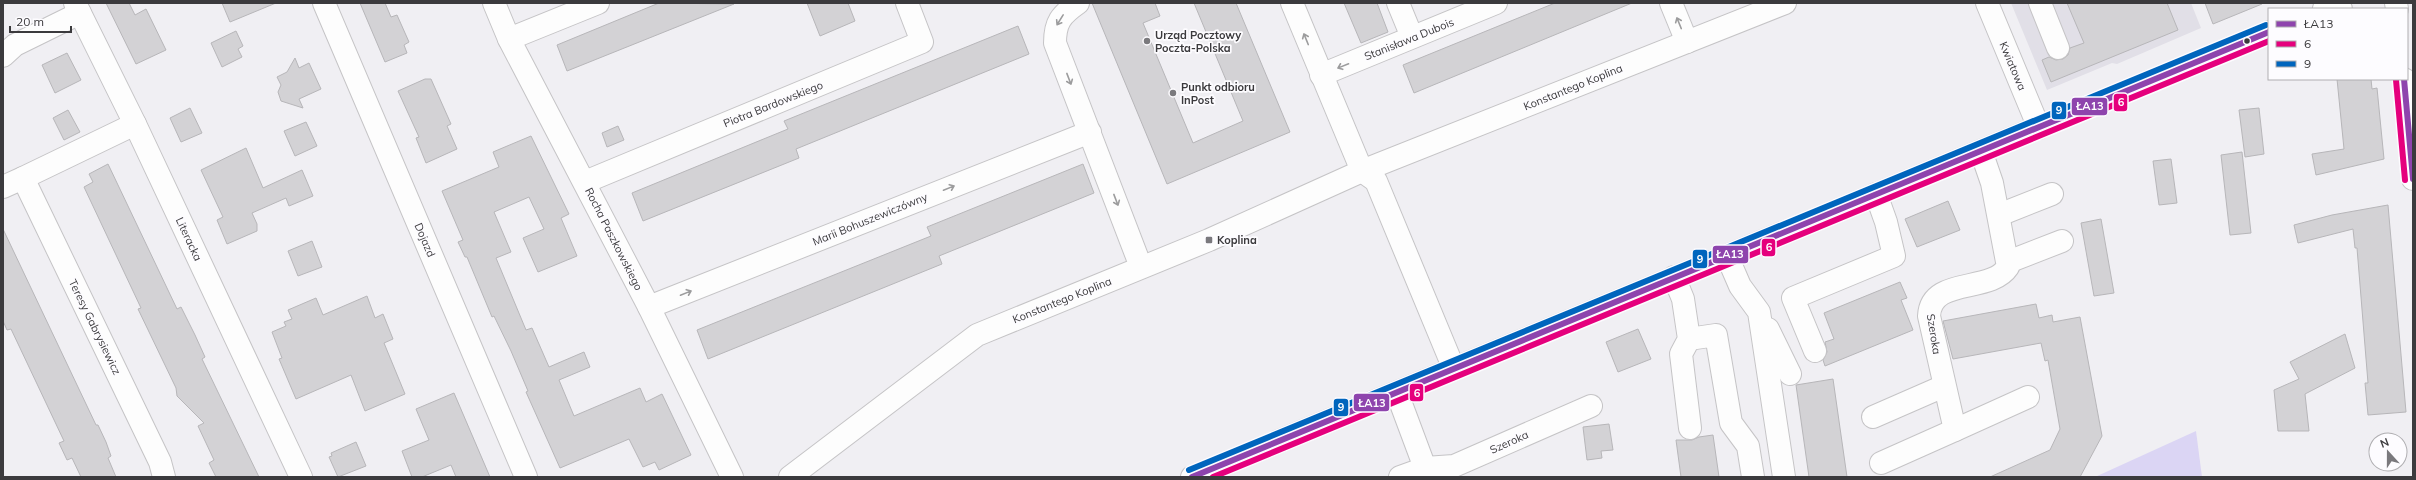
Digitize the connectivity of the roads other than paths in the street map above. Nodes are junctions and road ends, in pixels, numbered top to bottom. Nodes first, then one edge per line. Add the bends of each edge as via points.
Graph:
1 (324, 3) edge
2 (494, 3) edge
3 (598, 3) edge
4 (907, 3) edge
5 (1078, 3) edge
6 (1292, 3) edge
7 (1398, 3) edge
8 (1496, 3) edge
9 (1671, 3) edge
10 (1784, 3) edge
11 (1987, 3) edge
12 (2040, 3) edge
13 (77, 8) edge
14 (2268, 32) edge
15 (1412, 37) junction
16 (510, 39) junction
17 (1687, 42) junction
18 (2058, 48) dead end
19 (3, 56) edge
20 (1321, 75) junction
21 (2404, 80) edge
22 (135, 124) junction
23 (2039, 128) junction
24 (1090, 132) junction
25 (1981, 151) junction
26 (1362, 171) junction
27 (23, 178) junction
28 (2413, 179) edge
29 (585, 182) junction
30 (3, 187) edge
31 (1876, 194) junction
32 (2052, 194) dead end
33 (1999, 215) junction
34 (2062, 241) dead end
35 (1727, 256) junction
36 (2008, 262) junction
37 (1142, 267) junction
38 (1674, 277) junction
39 (649, 307) junction
40 (1759, 312) junction
41 (1689, 339) junction
42 (1815, 351) dead end
43 (1454, 369) junction
44 (1790, 374) dead end
45 (1944, 386) junction
46 (1397, 393) junction
47 (2028, 397) dead end
48 (1590, 406) dead end
49 (1873, 417) dead end
50 (1690, 428) dead end
51 (1955, 430) junction
52 (1881, 463) dead end
53 (1425, 468) junction
54 (1198, 476) edge
55 (164, 477) edge
56 (301, 477) edge
57 (526, 477) edge
58 (732, 477) edge
59 (790, 477) edge
60 (1400, 477) edge
61 (1444, 477) edge
62 (1753, 477) edge
63 (1784, 477) edge

1 - 57 street, Dojazd
2 - 16 street, Rocha Paszkowskiego
3 - 16 street
4 - 29 street, Piotra Bardowskiego via 922,42
5 -> 24 street via 1064,13 1055,28 1055,43
20 -> 6 street
7 - 15 street
8 - 15 street, Stanisława Dubois
17 -> 9 street
10 - 17 street, Konstantego Koplina
11 - 23 street, Kwiatowa
12 - 18 street
13 - 19 street via 15,45
13 - 22 street, Literacka
14 - 23 street
15 -> 20 street, Stanisława Dubois
16 - 29 street, Rocha Paszkowskiego
17 - 26 street, Konstantego Koplina
20 - 26 street
21 - 28 street
22 - 27 street
22 - 56 street, Literacka
23 - 25 street
24 -> 37 street
39 -> 24 street, Marii Bohuszewiczówny
25 - 31 street
25 - 33 street via 1991,179
26 - 37 street, Konstantego Koplina
26 - 43 street via 1376,181
27 - 30 street
27 - 55 street, Teresy Gabrysiewicz via 160,462
29 - 39 street, Rocha Paszkowskiego
31 - 35 street
31 - 42 street via 1894,256 1793,298
32 - 33 street
33 - 36 street
34 - 36 street
35 - 38 street
35 - 40 street via 1740,286
36 - 45 street, Szeroka via 2004,274 1946,292 1936,298 1930,307 1929,316
37 - 59 street, Konstantego Koplina via 977,335
38 - 41 street via 1683,299
38 - 43 street
39 - 58 street, Rocha Paszkowskiego
40 - 44 street
40 - 63 street
41 - 50 street via 1681,354
41 - 62 street via 1716,335 1730,423 1748,446
43 - 46 street
45 - 49 street
45 - 51 street, Szeroka
46 - 53 street
46 - 54 street
47 - 51 street
48 - 53 street, Szeroka via 1454,466
51 - 52 street
53 - 60 street, Szeroka
53 - 61 street

